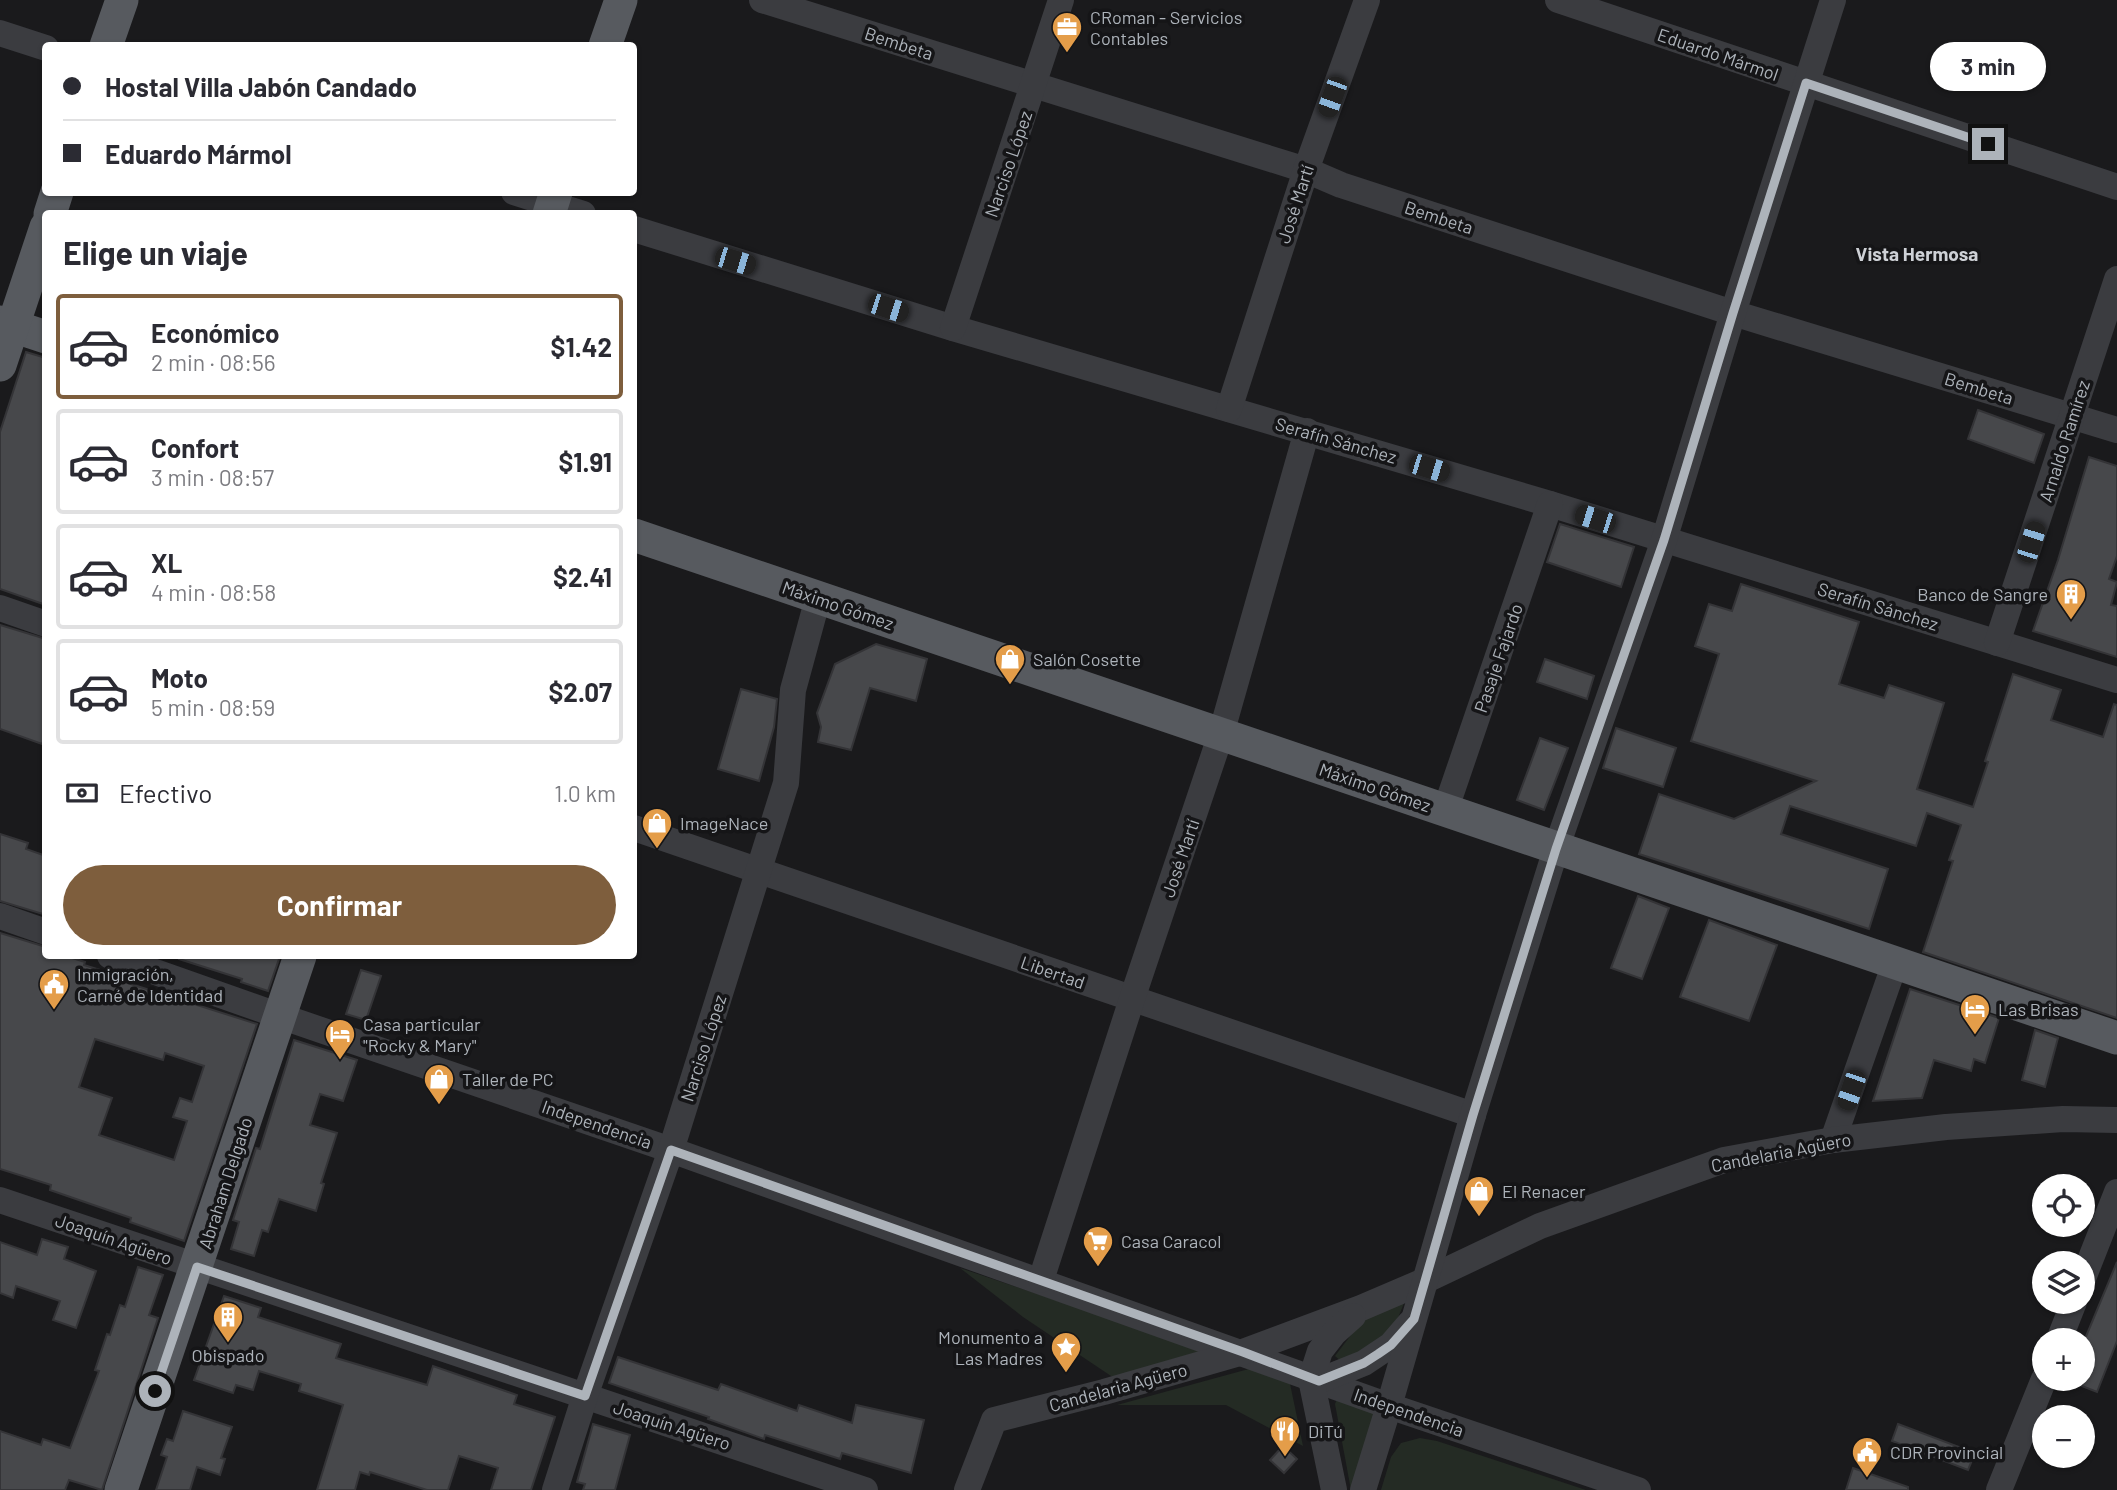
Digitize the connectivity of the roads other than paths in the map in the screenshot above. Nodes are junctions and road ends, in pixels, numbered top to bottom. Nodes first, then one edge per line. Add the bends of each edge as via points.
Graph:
1 (122, 0) edge
2 (621, 0) edge
3 (762, 0) edge
4 (1062, 0) edge
5 (1367, 0) edge
6 (1558, 0) edge
7 (1833, 0) edge
8 (0, 33) edge
9 (107, 42) edge
10 (607, 42) edge
11 (42, 47) edge
12 (1806, 83) junction
13 (1034, 86) junction
14 (1306, 170) junction
15 (2117, 187) edge
16 (527, 196) edge
17 (560, 206) edge
18 (637, 230) edge
19 (42, 238) edge
20 (2117, 279) edge
21 (1733, 313) junction
22 (6, 324) edge
23 (953, 328) junction
24 (42, 336) edge
25 (0, 365) edge
26 (1229, 409) junction
27 (2072, 416) junction
28 (2117, 430) edge
29 (1307, 432) junction
30 (1550, 504) junction
31 (637, 536) edge
32 (1664, 540) junction
33 (818, 598) junction
34 (0, 608) edge
35 (42, 623) edge
36 (1997, 643) junction
37 (2117, 680) edge
38 (1221, 734) junction
39 (1446, 811) junction
40 (637, 829) edge
41 (1556, 849) junction
42 (760, 871) junction
43 (0, 916) edge
44 (42, 931) edge
45 (118, 959) edge
46 (299, 959) edge
47 (1895, 963) junction
48 (1132, 999) junction
49 (280, 1016) junction
50 (2117, 1038) edge
51 (1473, 1115) junction
52 (2117, 1120) edge
53 (1833, 1140) junction
54 (671, 1150) junction
55 (2117, 1192) edge
56 (0, 1200) edge
57 (2094, 1251) edge
58 (197, 1267) junction
59 (1041, 1280) junction
60 (1424, 1281) junction
61 (1361, 1308) junction
62 (1414, 1319) junction
63 (1243, 1352) junction
64 (1315, 1380) junction
65 (2039, 1391) edge
66 (585, 1396) junction
67 (1390, 1406) junction
68 (121, 1490) edge
69 (555, 1490) edge
70 (865, 1490) edge
71 (967, 1490) edge
72 (1334, 1490) edge
73 (1363, 1490) edge
74 (1638, 1490) edge
75 (1999, 1490) edge

1 - 9 main road
2 - 10 main road
3 - 13 street, Bembeta
4 - 13 street, Narciso López
5 - 14 street, José Martí
6 - 12 street, Eduardo Mármol
7 - 12 street
8 - 11 street
12 - 15 street, Eduardo Mármol
12 - 21 street
13 - 14 street, Bembeta
13 - 23 street, Narciso López
14 - 21 street, Bembeta
14 - 26 street, José Martí
16 - 17 street
18 - 23 street, Serafín Sánchez
19 - 22 main road
20 - 27 street, Arnaldo Ramírez
21 - 27 street, Bembeta
21 - 32 street
22 - 24 main road
22 - 25 main road
23 - 26 street, Serafín Sánchez
26 - 29 street, Serafín Sánchez
27 - 28 street, Bembeta
27 - 36 street, Arnaldo Ramírez
29 - 30 street, Serafín Sánchez
29 - 38 street, José Martí
30 - 32 street, Serafín Sánchez
30 - 39 street, Pasaje Fajardo
31 - 33 main road, Máximo Gómez
32 - 36 street, Serafín Sánchez
32 - 41 street
33 - 38 main road, Máximo Gómez
33 - 42 street, Narciso López via 793,690 786,783
34 - 35 street
36 - 37 street, Serafín Sánchez
38 - 39 main road, Máximo Gómez
38 - 48 street, José Martí
39 - 41 main road, Máximo Gómez
40 - 42 street, Libertad
41 - 47 main road, Máximo Gómez
41 - 51 street
42 - 48 street, Libertad
42 - 54 street, Narciso López
43 - 44 street
45 - 49 street, Independencia
46 - 49 main road, Abraham Delgado
47 - 50 main road, Máximo Gómez
47 - 53 street
48 - 51 street, Libertad
48 - 59 street, José Martí
49 - 54 street, Independencia
49 - 58 main road, Abraham Delgado
51 - 60 street
52 - 53 street, Candelaria Agüero via 1946,1127
53 - 60 street, Candelaria Agüero via 1724,1160 1540,1226
54 - 59 street, Independencia
54 - 66 street, Narciso López
55 - 57 street
56 - 58 street, Joaquín Agüero
58 - 66 street, Joaquín Agüero
58 - 68 main road, Abraham Delgado
59 - 63 street, Independencia
60 - 61 street, Candelaria Agüero
60 - 62 street
61 - 63 street, Candelaria Agüero
61 - 64 street via 1320,1350
62 - 64 street via 1391,1345 1364,1363
62 - 67 street
63 - 64 street, Independencia
63 - 71 street, Candelaria Agüero via 994,1420
64 - 67 street, Independencia
64 - 72 street
65 - 75 street
66 - 69 street, Narciso López
66 - 70 street, Joaquín Agüero
67 - 73 street
67 - 74 street, Independencia

